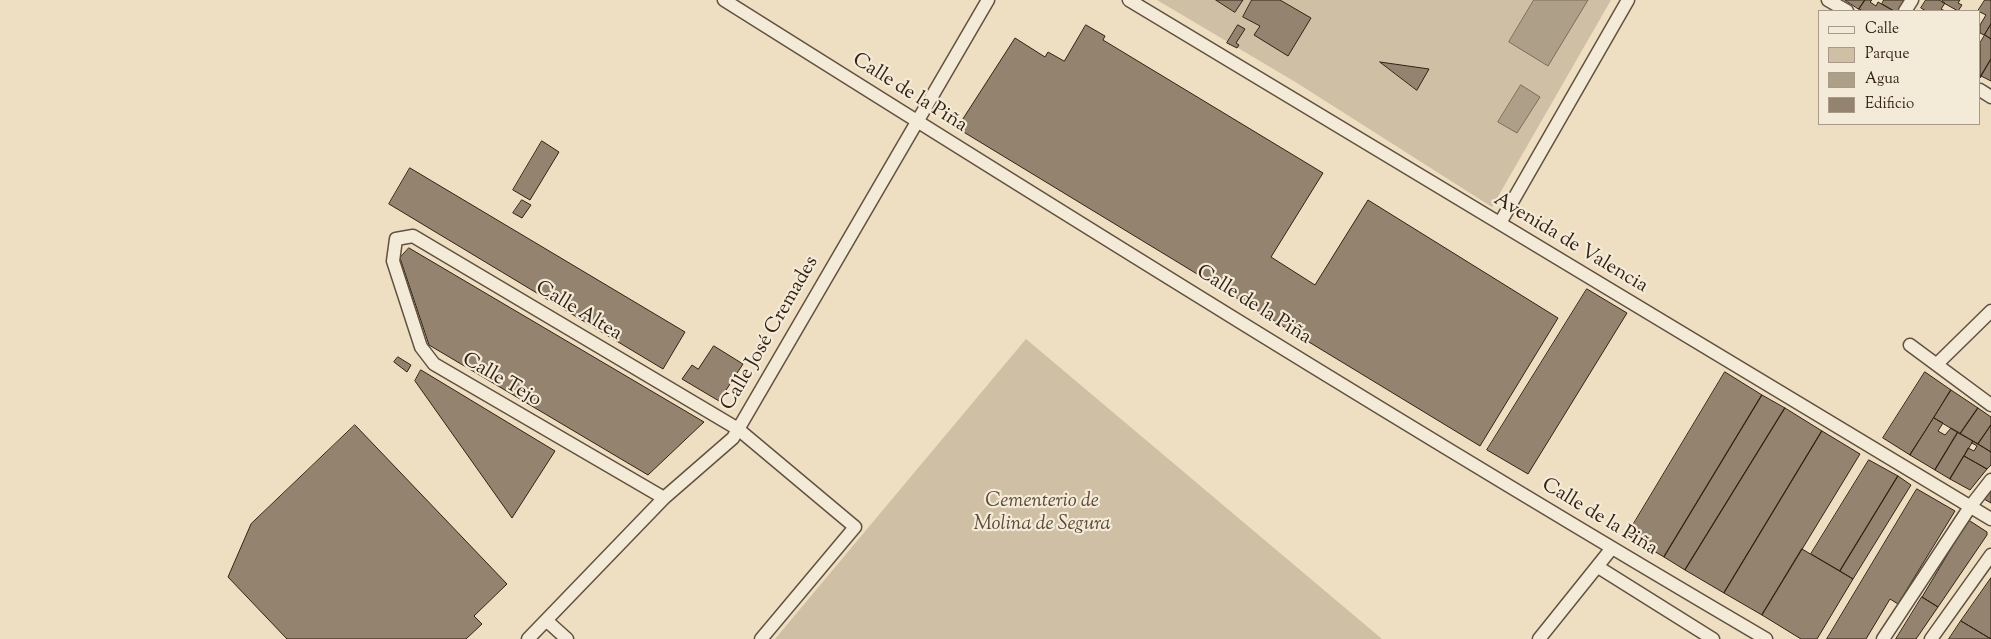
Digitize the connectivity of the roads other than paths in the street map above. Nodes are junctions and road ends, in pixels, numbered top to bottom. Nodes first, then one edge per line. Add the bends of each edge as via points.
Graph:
1 (724, 0) edge
2 (988, 0) edge
3 (1129, 0) edge
4 (1628, 0) edge
5 (1828, 0) edge
6 (1845, 10) edge
7 (916, 121) junction
8 (1500, 223) junction
9 (396, 239) joint
10 (1991, 311) edge
11 (1910, 345) dead end
12 (1937, 364) junction
13 (1991, 405) edge
14 (738, 429) junction
15 (1991, 480) edge
16 (664, 498) junction
17 (1970, 507) junction
18 (1991, 519) edge
19 (1612, 548) junction
20 (1991, 555) edge
21 (1598, 567) junction
22 (547, 621) junction
23 (528, 639) edge
24 (567, 639) edge
25 (761, 639) edge
26 (1538, 639) edge
27 (1712, 639) edge
28 (1766, 639) edge
29 (1883, 639) edge
30 (1931, 639) edge

1 - 7 street, Calle de la Piña
2 - 7 street, Calle José Cremades
3 - 8 street, Avenida de Valencia
4 - 8 street
5 - 6 street
7 - 14 street, Calle José Cremades
7 - 19 street, Calle de la Piña
8 - 17 street, Avenida de Valencia
9 - 14 street, Calle Altea via 413,236
9 - 16 street, Calle Tejo via 393,261 420,347 434,364
10 - 12 street
11 - 12 street
12 - 13 street
14 - 16 street, Calle José Cremades via 733,438
14 - 25 street, Calle Altea via 855,527
15 - 17 street
16 - 22 street, Calle José Cremades
17 - 18 street, Avenida de Valencia
17 - 29 street
19 - 21 street
19 - 28 street, Calle de la Piña
20 - 30 street
21 - 26 street
21 - 27 street
22 - 23 street, Calle José Cremades
22 - 24 street

